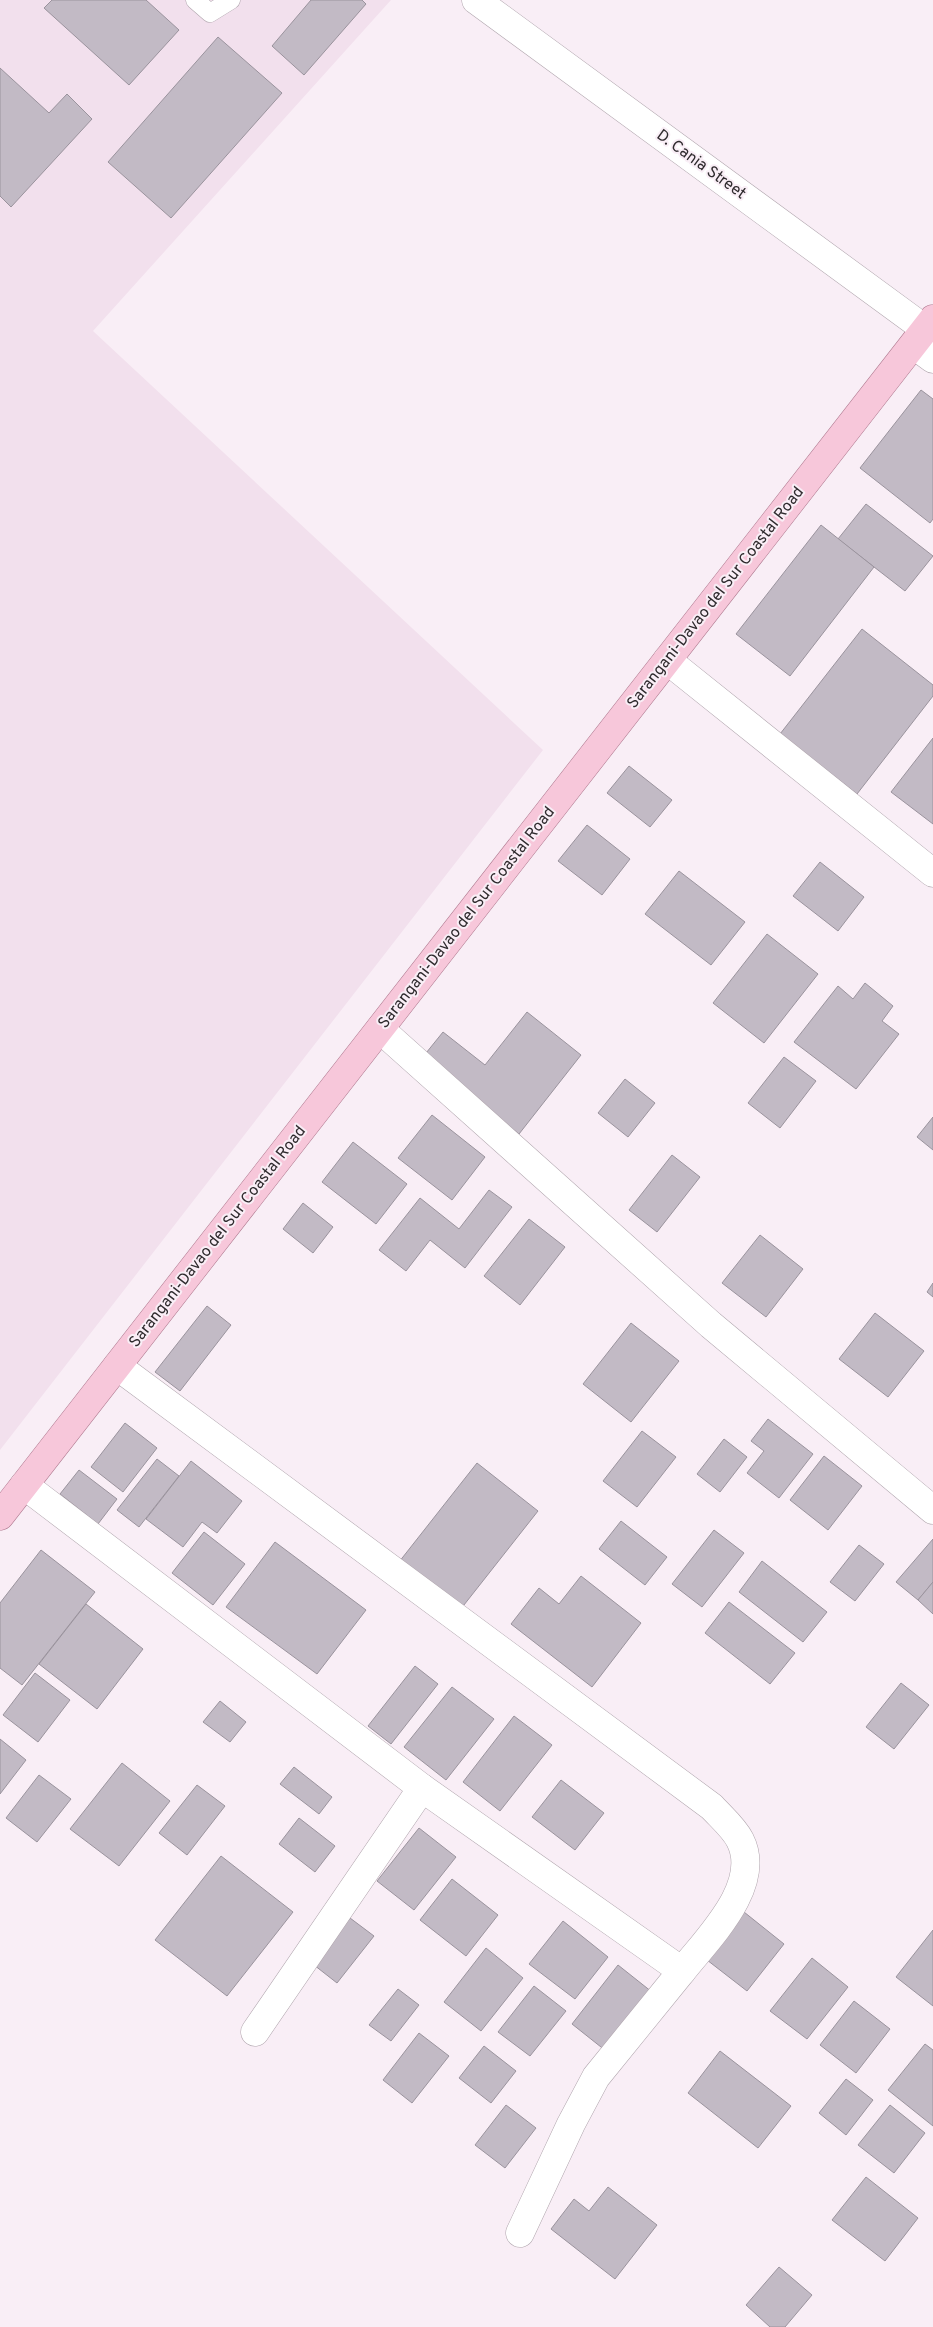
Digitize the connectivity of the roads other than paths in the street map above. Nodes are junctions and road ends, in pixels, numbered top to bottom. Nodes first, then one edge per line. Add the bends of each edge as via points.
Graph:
1 (195, 0) edge
2 (231, 0) edge
3 (476, 0) edge
4 (926, 338) edge
5 (667, 660) junction
6 (933, 873) edge
7 (380, 1029) junction
8 (117, 1366) junction
9 (24, 1485) junction
10 (933, 1510) edge
11 (0, 1516) edge
12 (422, 1788) junction
13 (682, 1971) junction
14 (255, 2032) dead end
15 (520, 2234) dead end

1 - 2 lane via 210,13
3 - 4 street, D. Cania Street
4 - 5 main road, Sarangani-Davao del Sur Coastal Road
5 - 6 street
5 - 7 main road, Sarangani-Davao del Sur Coastal Road
7 - 8 main road, Sarangani-Davao del Sur Coastal Road
7 - 10 street via 712,1325
8 - 9 main road, Sarangani-Davao del Sur Coastal Road
8 - 13 street via 712,1807 740,1840 745,1866 731,1908
9 - 11 main road, Sarangani-Davao del Sur Coastal Road
9 - 12 street
12 - 13 street
12 - 14 street
13 - 15 street via 596,2077

